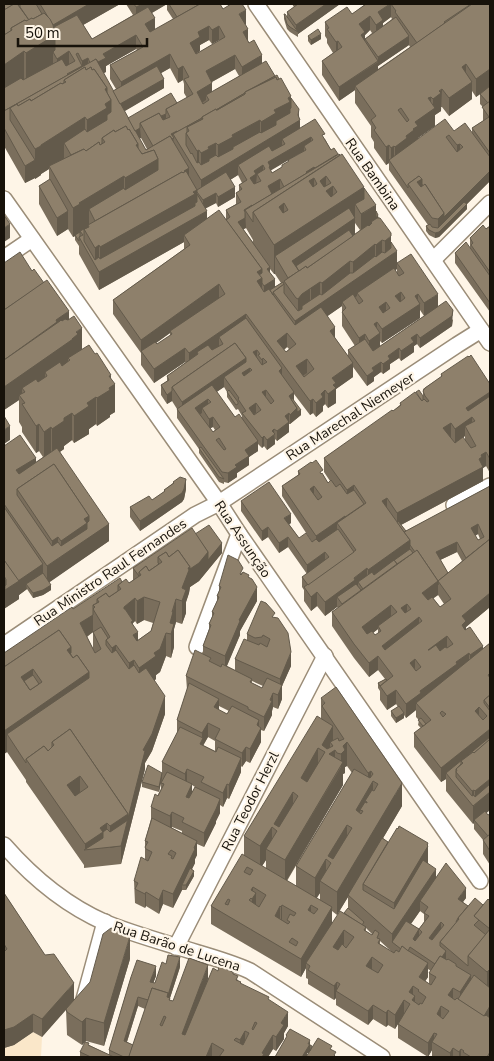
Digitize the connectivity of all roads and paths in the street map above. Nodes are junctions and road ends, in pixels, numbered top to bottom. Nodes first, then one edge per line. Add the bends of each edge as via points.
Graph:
1 (256, 4) edge
2 (4, 199) edge
3 (490, 203) edge
4 (32, 239) junction
5 (4, 258) edge
6 (433, 260) junction
7 (481, 330) junction
8 (490, 343) edge
9 (490, 486) edge
10 (219, 503) junction
11 (441, 512) edge
12 (239, 534) junction
13 (4, 645) edge
14 (197, 647) dead end
15 (325, 656) junction
16 (4, 845) edge
17 (480, 881) dead end
18 (105, 922) junction
19 (176, 946) junction
20 (77, 1012) edge
21 (382, 1057) edge

1 - 6 street, Rua Bambina
2 - 4 street, Rua Assunção
3 - 6 street
4 - 5 street
4 - 10 street, Rua Assunção
6 - 7 street, Rua Bambina
7 - 8 street, Rua Bambina
7 - 10 street, Rua Marechal Niemeyer
9 - 11 street
10 - 12 street, Rua Assunção
10 - 13 street, Rua Ministro Raul Fernandes via 194,515
12 - 14 street
12 - 15 street, Rua Assunção
15 - 17 street, Rua Assunção
15 - 19 street, Rua Teodor Herzl
16 - 18 street, Rua Barão de Lucena via 58,895
18 - 19 street, Rua Barão de Lucena
18 - 20 street via 83,1002
19 - 21 street, Rua Barão de Lucena via 250,971

